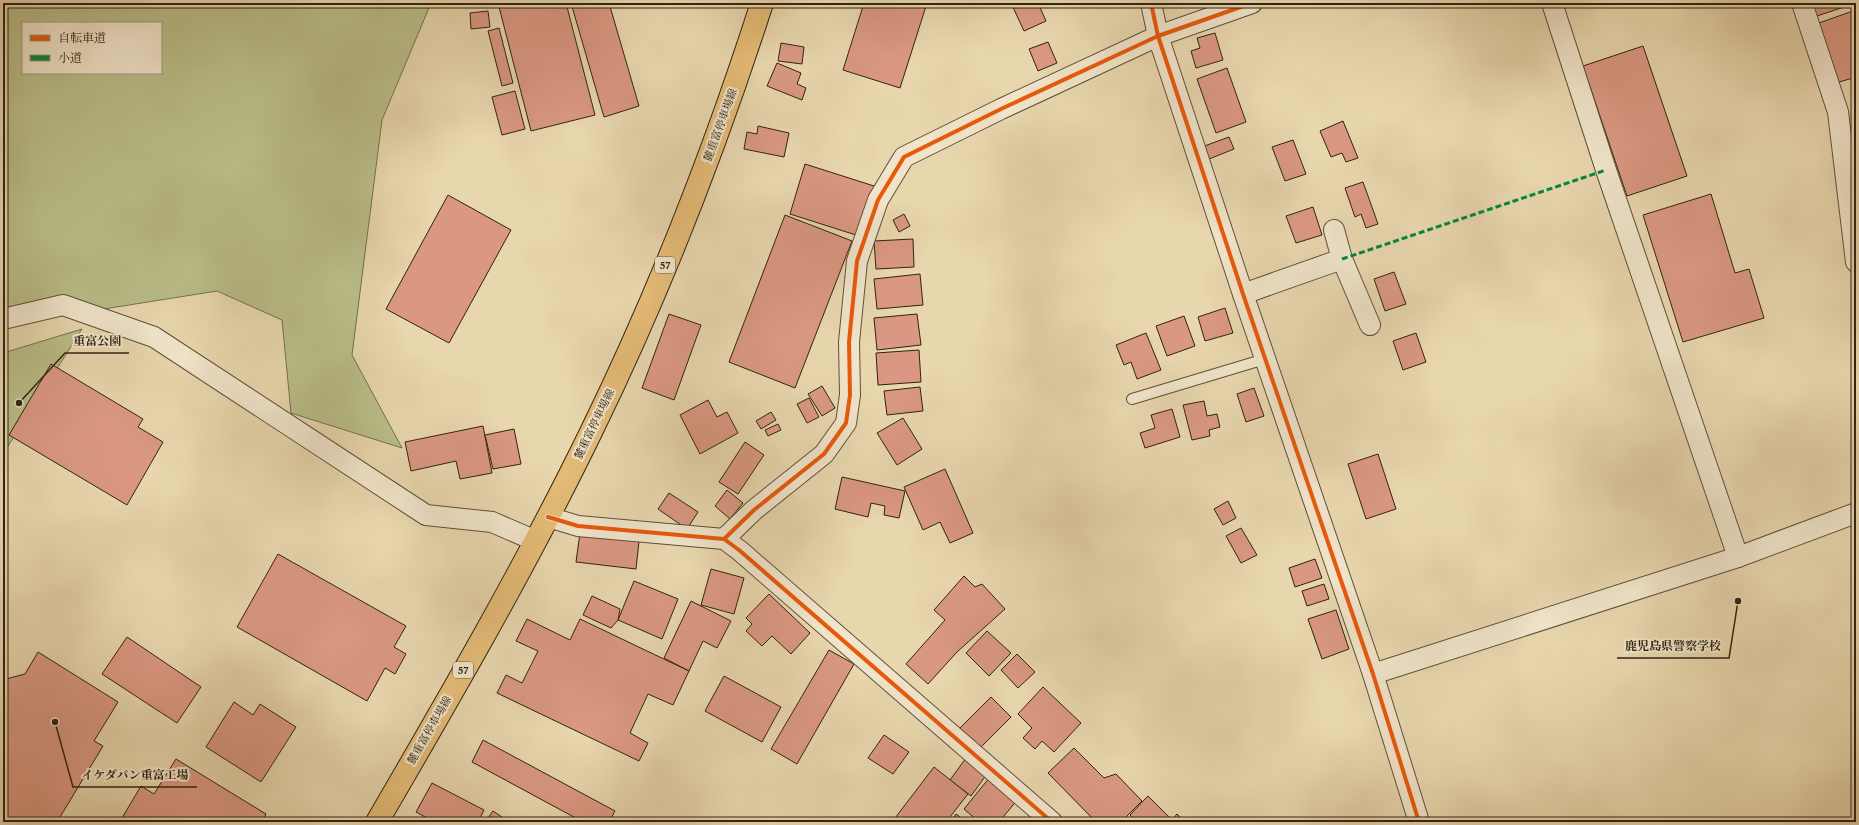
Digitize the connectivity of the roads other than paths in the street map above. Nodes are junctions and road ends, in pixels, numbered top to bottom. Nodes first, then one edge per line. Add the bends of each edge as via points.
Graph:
1 (762, 3) edge
2 (1151, 3) edge
3 (1252, 3) edge
4 (1552, 3) edge
5 (1802, 3) edge
6 (1158, 36) junction
7 (1334, 230) dead end
8 (1342, 259) junction
9 (1856, 262) edge
10 (1243, 294) junction
11 (3, 319) edge
12 (1370, 325) dead end
13 (1265, 359) junction
14 (1132, 399) dead end
15 (1856, 513) edge
16 (548, 517) junction
17 (724, 539) junction
18 (536, 541) junction
19 (1738, 557) junction
20 (1373, 674) junction
21 (377, 822) edge
22 (1052, 822) edge
23 (1419, 822) edge

1 - 16 main road, 麓重富停車場線 / 57 via 709,157 644,316 592,430
2 - 6 street
3 - 6 street
4 - 19 street
5 - 9 street via 1838,112
6 - 10 street
6 - 17 street via 904,157 878,200 857,261 849,342 850,395 846,422 824,454 754,510
7 - 8 street
8 - 10 street
8 - 12 street
10 - 13 street
11 - 18 street via 63,305 154,337 426,515 492,522
13 - 14 lane
13 - 20 street
15 - 19 street
16 - 17 street via 578,526
16 - 18 main road, 麓重富停車場線 / 57
17 - 22 street
18 - 21 main road, 麓重富停車場線 / 57
19 - 20 street
20 - 23 street

